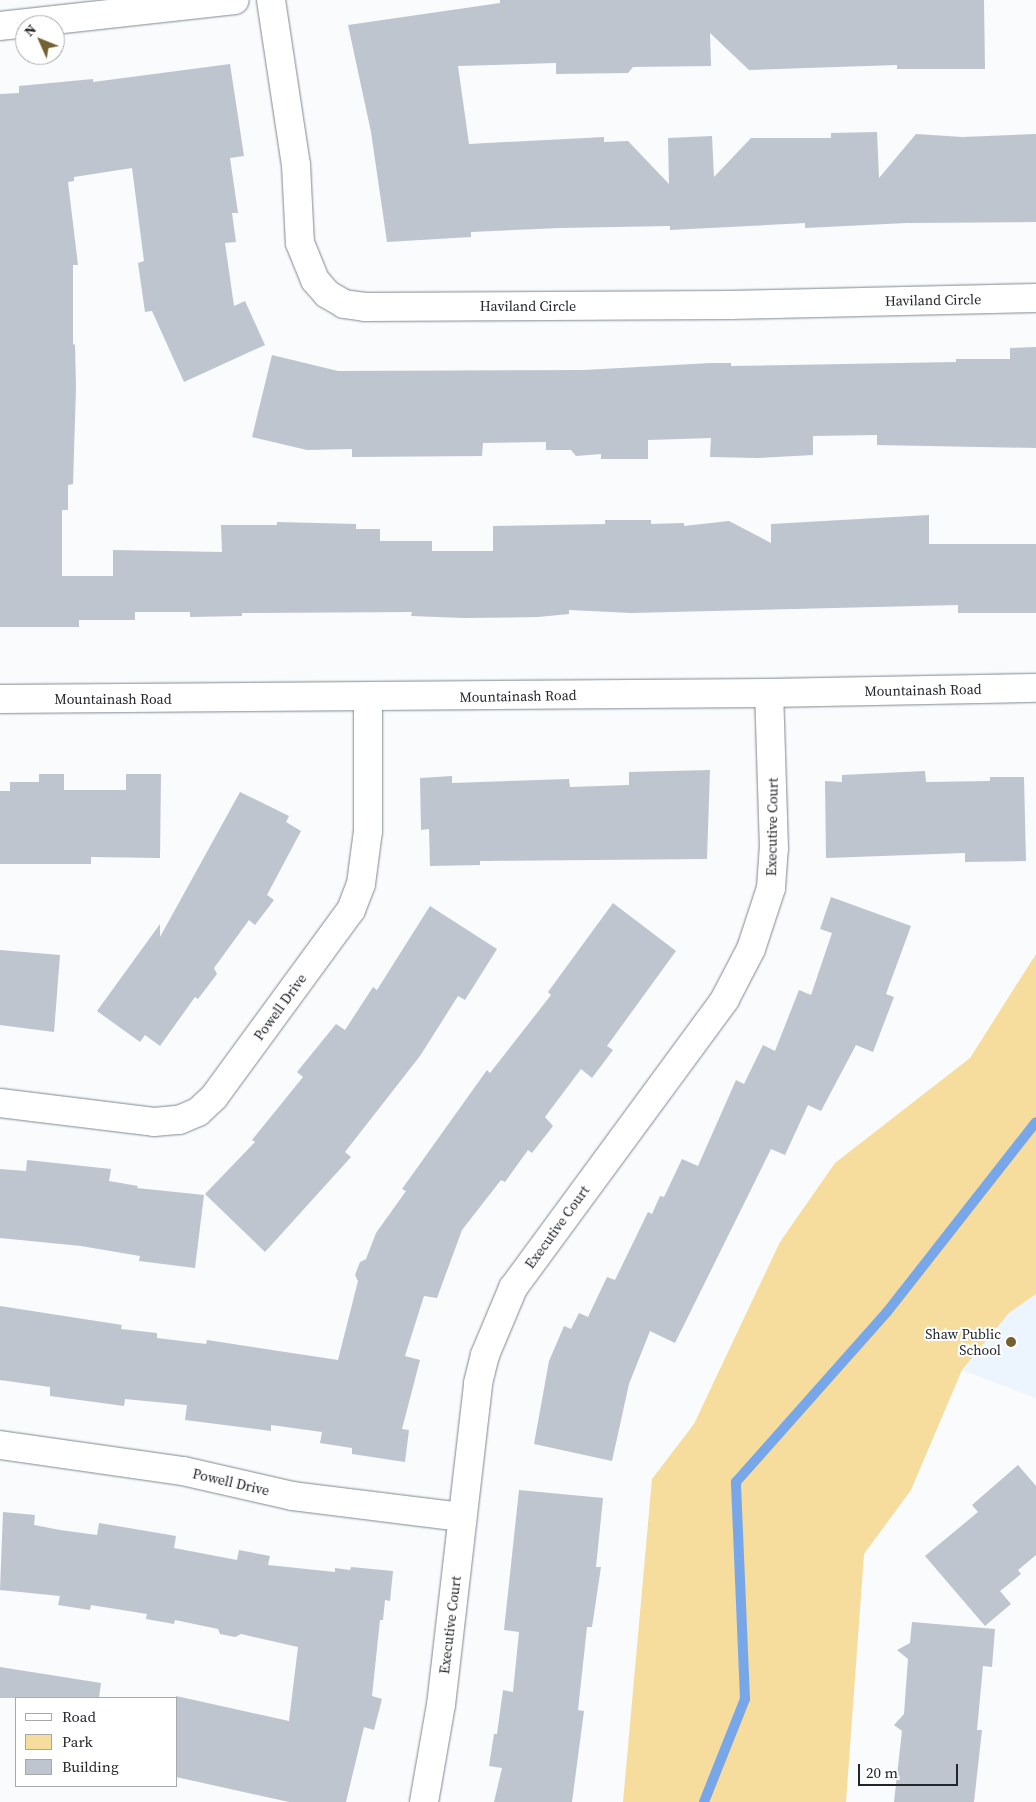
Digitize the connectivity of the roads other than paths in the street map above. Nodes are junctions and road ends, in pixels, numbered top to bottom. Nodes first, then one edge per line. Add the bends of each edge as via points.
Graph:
1 (235, 0) edge
2 (271, 0) edge
3 (0, 26) edge
4 (1036, 298) edge
5 (1036, 688) edge
6 (769, 694) junction
7 (368, 698) junction
8 (0, 699) edge
9 (0, 1103) edge
10 (0, 1445) edge
11 (462, 1517) junction
12 (424, 1802) edge

1 - 3 street
2 - 4 street, Haviland Circle via 296,165 300,243 315,280 344,304 365,307 730,305
5 - 6 street, Mountainash Road
6 - 7 street, Mountainash Road
6 - 11 street, Executive Court via 774,849 771,888 751,950 725,999 514,1288 495,1326 478,1382
7 - 8 street, Mountainash Road
7 - 9 street, Powell Drive via 368,831 361,884 351,910 214,1097 198,1112 179,1120 154,1122
10 - 11 street, Powell Drive via 183,1471 293,1496
11 - 12 street, Executive Court via 441,1705

